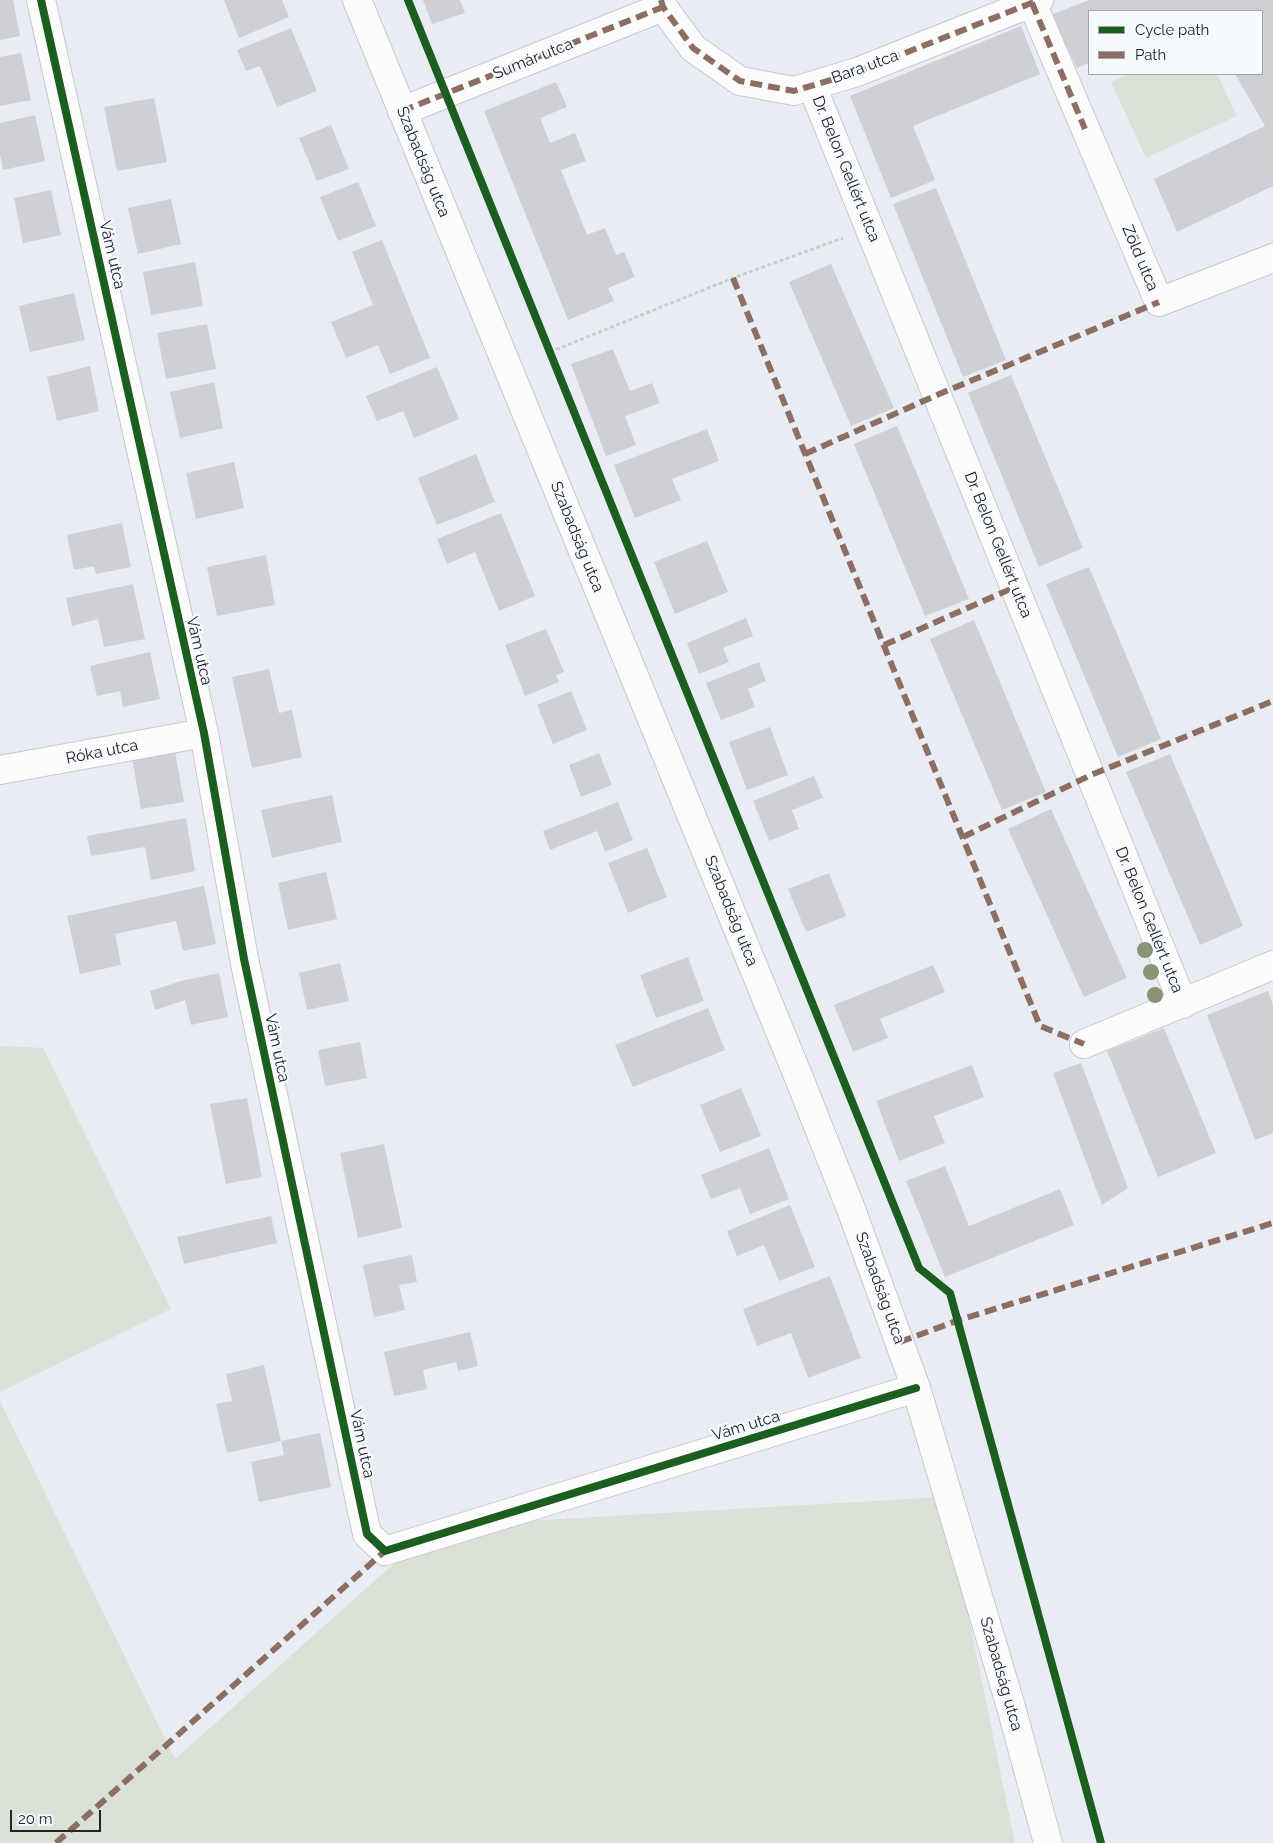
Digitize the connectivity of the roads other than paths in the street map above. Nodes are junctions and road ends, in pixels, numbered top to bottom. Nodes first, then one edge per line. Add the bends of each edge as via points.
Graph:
1 (41, 0) edge
2 (357, 0) edge
3 (1036, 1) edge
4 (662, 3) edge
5 (812, 86) junction
6 (402, 111) junction
7 (1273, 258) edge
8 (204, 733) junction
9 (0, 770) edge
10 (1273, 965) edge
11 (1183, 1004) junction
12 (1084, 1044) dead end
13 (916, 1388) junction
14 (1048, 1843) edge

1 - 8 street, Vám utca
2 - 6 street, Szabadság utca
3 - 5 street, Bara utca via 857,72
3 - 7 street, Zöld utca via 1085,129 1159,302
4 - 5 street, Bara utca via 693,48 740,81 794,91
4 - 6 street, Sumár utca
5 - 11 street, Dr. Belon Gellért utca
6 - 13 street, Szabadság utca via 799,1078
8 - 9 street, Róka utca
8 - 13 street, Vám utca via 244,959 367,1534 385,1551
10 - 11 street
11 - 12 street
13 - 14 street, Szabadság utca

